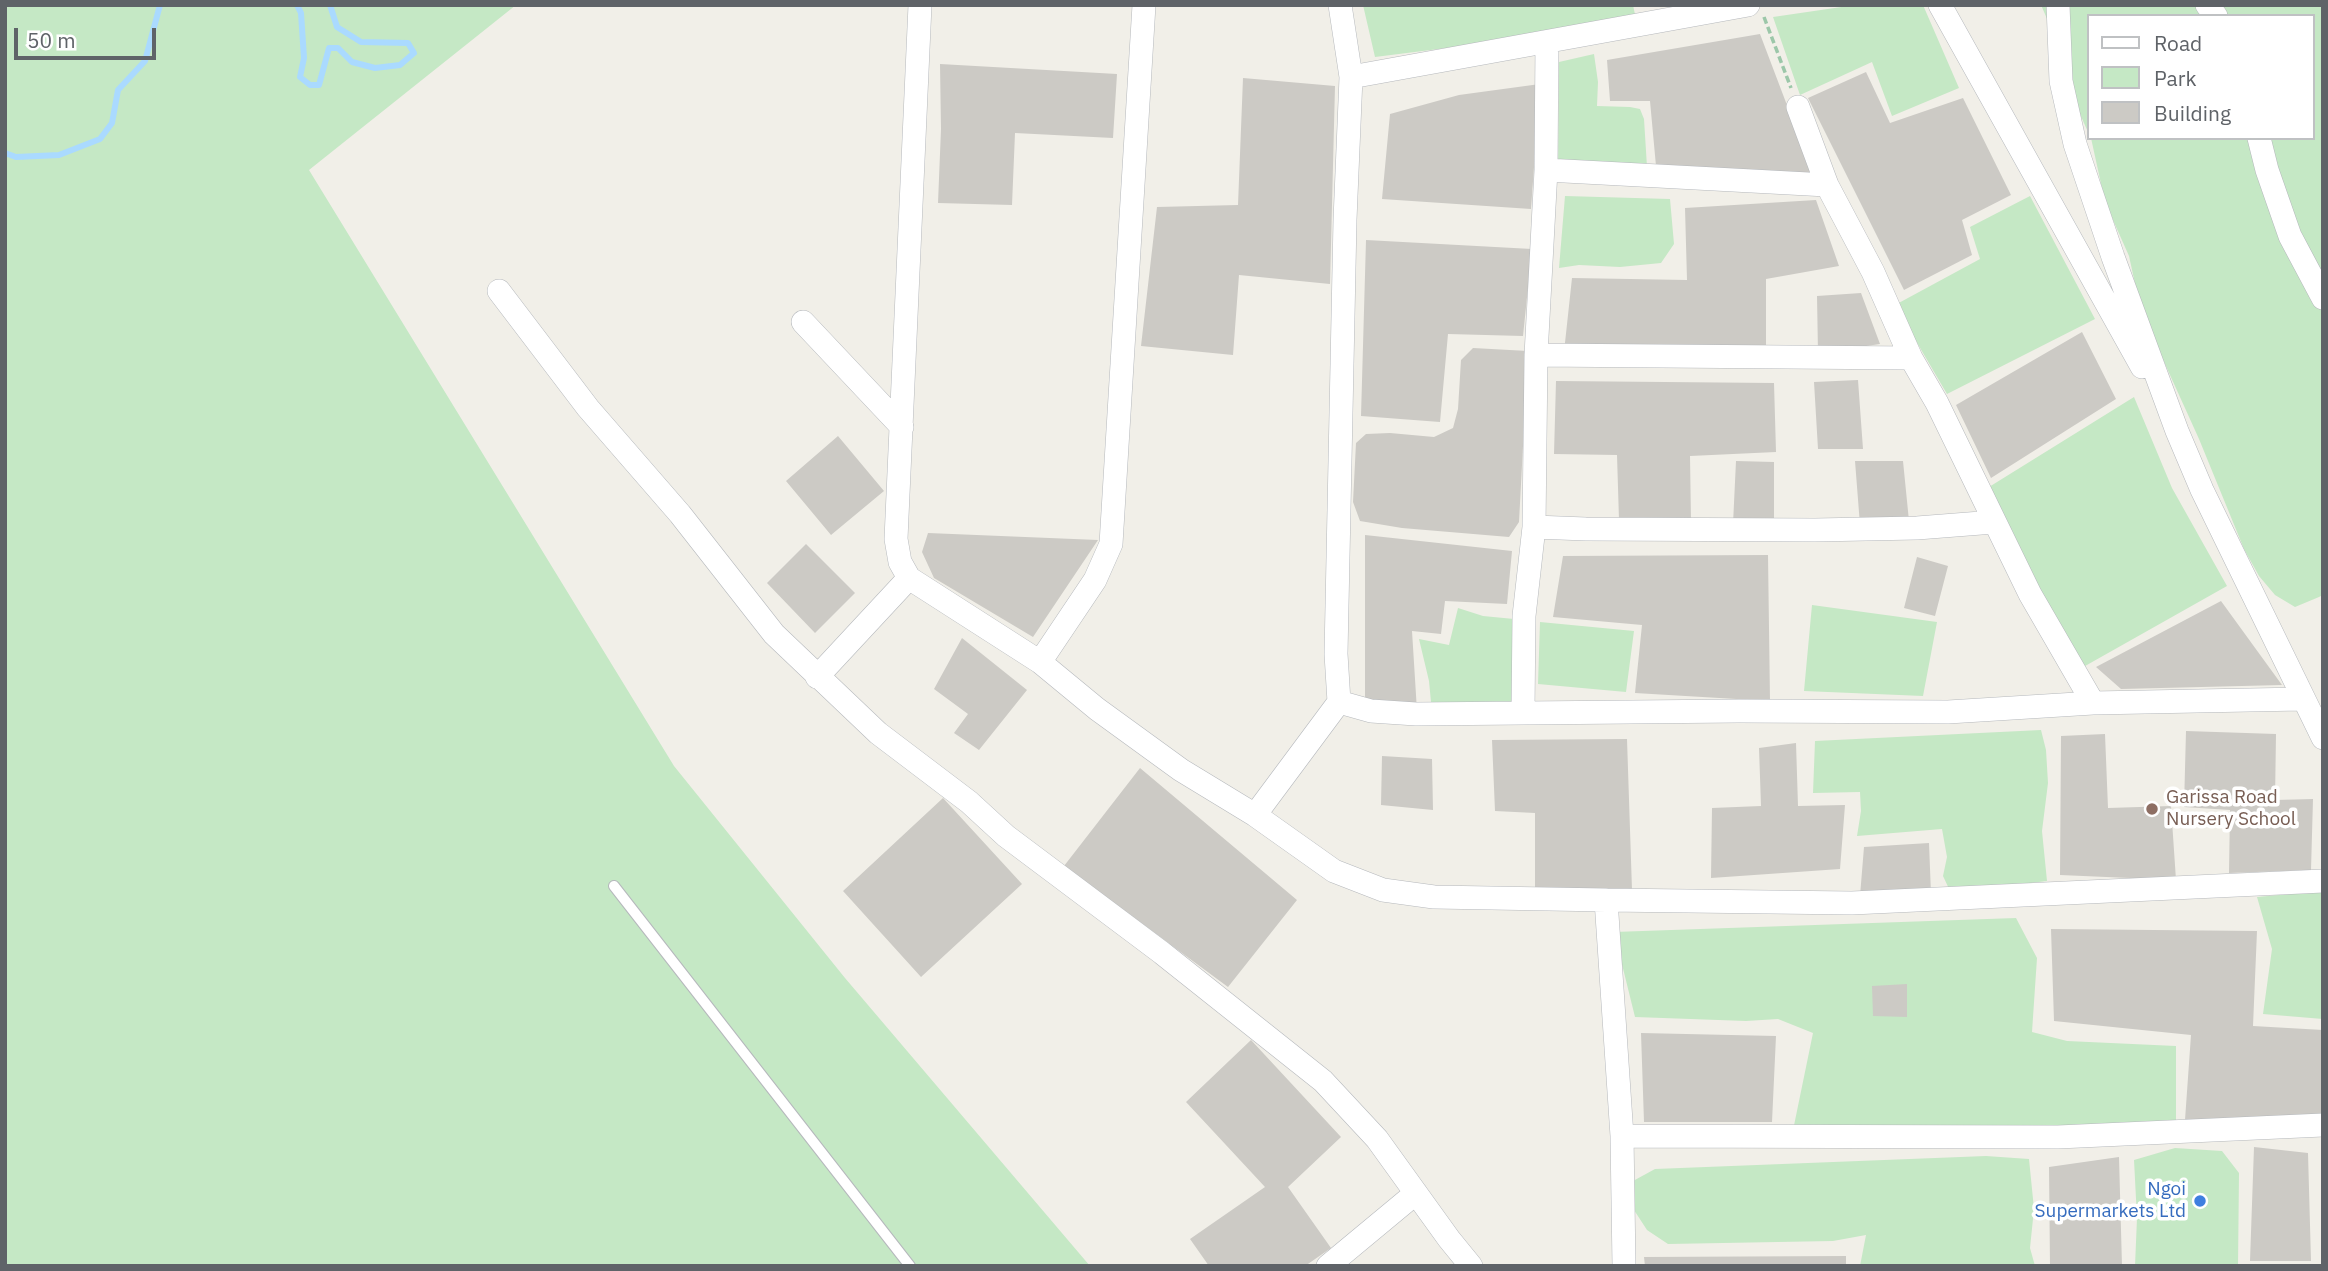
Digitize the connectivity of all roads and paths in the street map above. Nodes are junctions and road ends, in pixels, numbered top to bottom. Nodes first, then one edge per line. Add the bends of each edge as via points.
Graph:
1 (920, 5) edge
2 (1144, 5) edge
3 (1340, 5) edge
4 (1748, 5) edge
5 (1760, 5) edge
6 (1940, 5) edge
7 (2058, 5) edge
8 (1547, 42) junction
9 (1351, 77) junction
10 (1798, 107) joint
11 (2260, 140) edge
12 (1546, 170) junction
13 (1827, 186) junction
14 (499, 292) dead end
15 (2323, 298) edge
16 (803, 321) dead end
17 (1536, 355) junction
18 (1911, 358) junction
19 (902, 427) junction
20 (2178, 431) junction
21 (1994, 522) junction
22 (1534, 527) junction
23 (909, 578) junction
24 (1040, 662) junction
25 (817, 677) junction
26 (2302, 699) junction
27 (1339, 702) junction
28 (2093, 703) junction
29 (1522, 712) junction
30 (2323, 738) edge
31 (1255, 815) junction
32 (2323, 881) edge
33 (614, 886) dead end
34 (1606, 900) junction
35 (2323, 1125) edge
36 (1622, 1136) junction
37 (1416, 1193) junction
38 (910, 1266) edge
39 (1328, 1266) edge
40 (1471, 1266) edge
41 (1624, 1266) edge

1 - 19 street
2 - 24 street via 1111,544 1095,580
3 - 9 street
4 - 8 street
5 - 10 path
6 - 20 street
7 - 20 street via 2061,81 2075,144
8 - 9 street
8 - 12 street
9 - 27 street via 1336,654
10 - 13 street
11 - 15 street via 2290,236
12 - 13 street
12 - 17 street
13 - 18 street via 1873,272
14 - 25 street via 774,634
16 - 19 street
17 - 18 street
17 - 22 street
18 - 21 street
19 - 23 street via 895,538
20 - 26 street
21 - 22 street via 1815,530
21 - 28 street
22 - 29 street via 1524,615
23 - 24 street
23 - 25 street
24 - 31 street via 1181,770
25 - 37 street via 877,733 1323,1082 1377,1139
26 - 28 street
26 - 30 street
27 - 29 street via 1371,711 1416,714
27 - 31 street
28 - 29 street via 1948,712
31 - 34 street via 1335,871 1383,890 1434,897
32 - 34 street via 1852,903
33 - 38 lane
34 - 36 street
35 - 36 street via 2058,1137
36 - 41 street
37 - 39 street
37 - 40 street

